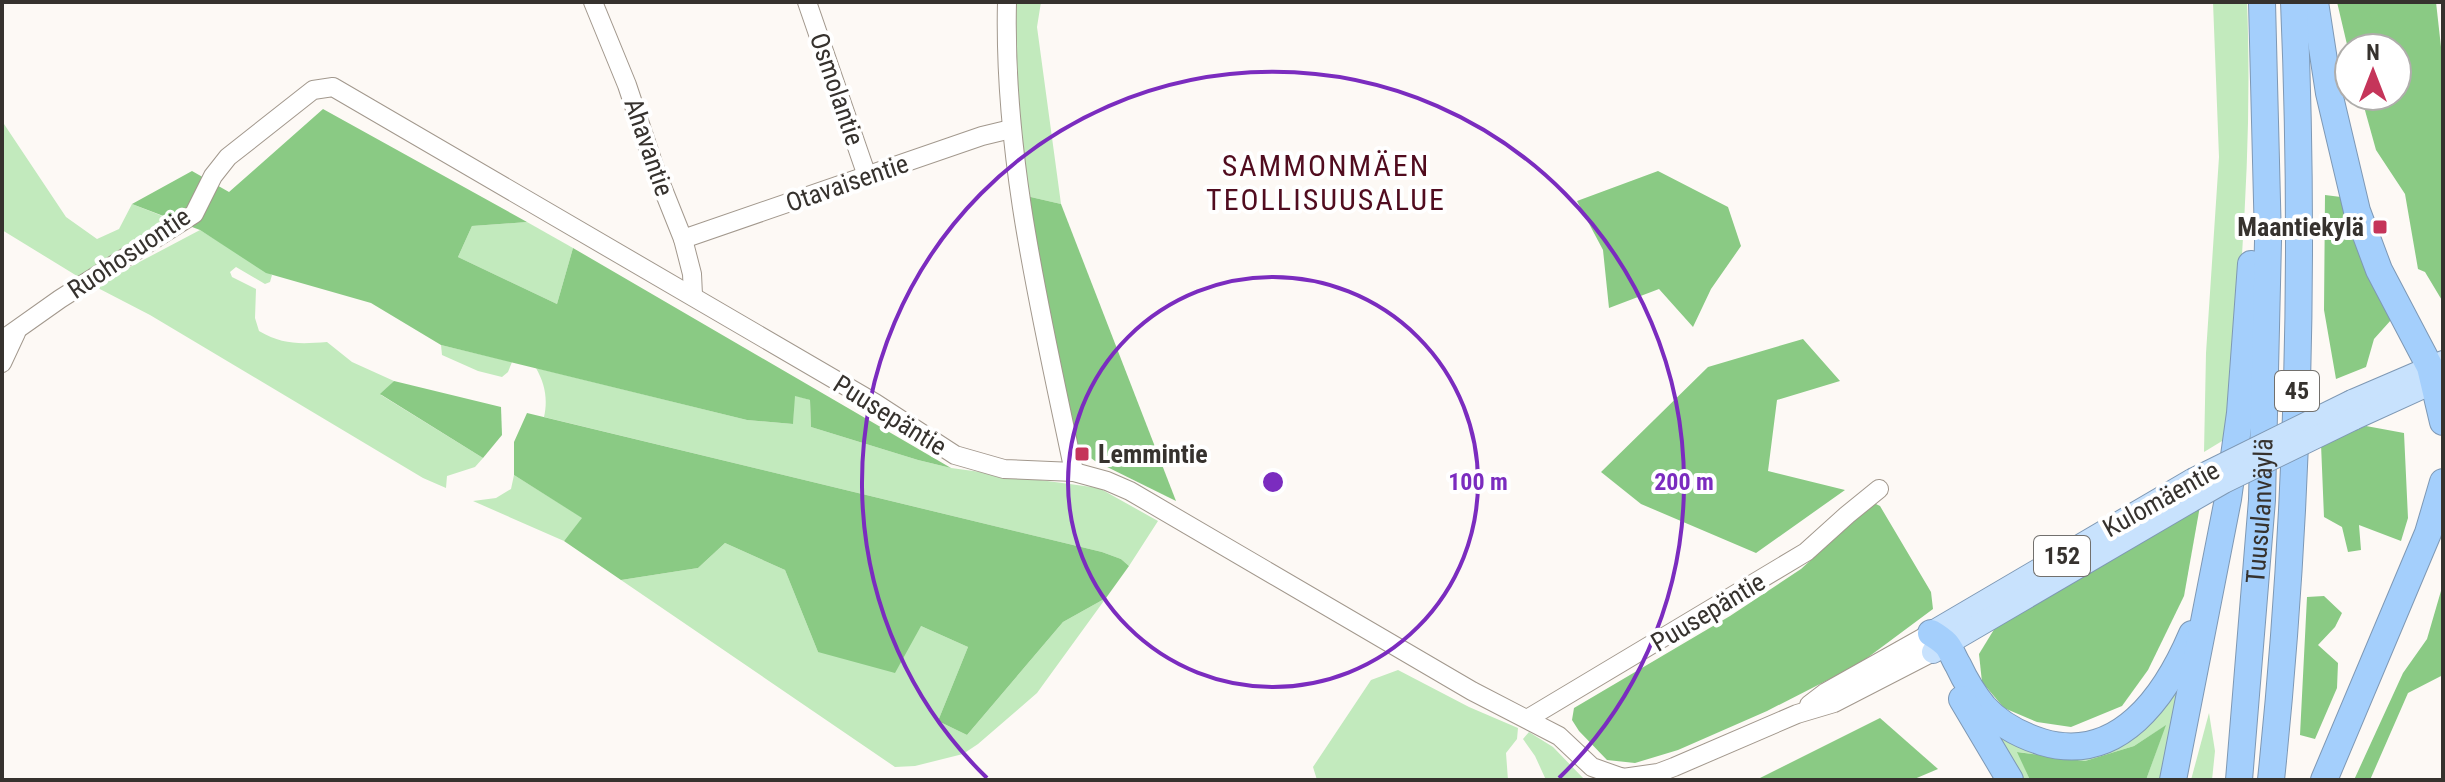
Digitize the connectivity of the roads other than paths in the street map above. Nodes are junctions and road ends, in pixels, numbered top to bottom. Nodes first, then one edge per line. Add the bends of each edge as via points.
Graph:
1 (593, 2) edge
2 (807, 2) edge
3 (1007, 2) edge
4 (2262, 2) edge
5 (2294, 2) edge
6 (2315, 2) edge
7 (2265, 69) junction
8 (313, 90) joint
9 (1011, 129) junction
10 (867, 176) junction
11 (683, 239) junction
12 (693, 295) junction
13 (18, 329) junction
14 (2, 340) edge
15 (2, 363) edge
16 (2438, 372) edge
17 (2443, 422) edge
18 (1074, 472) junction
19 (2443, 482) edge
20 (1879, 489) dead end
21 (2213, 574) junction
22 (1937, 643) junction
23 (1527, 719) junction
24 (2010, 780) edge
25 (2173, 780) edge
26 (2239, 780) edge
27 (2271, 780) edge
28 (2324, 780) edge

1 - 11 street, Ahavantie
2 - 10 street, Osmolantie
3 - 9 street
4 - 7 highway, Tuusulanväylä / 45
5 - 27 highway, Tuusulanväylä / 45 via 2298,361
6 - 16 highway via 2329,93 2357,211 2379,270
7 - 21 highway via 2254,160 2240,413
7 - 26 highway, Tuusulanväylä / 45 via 2268,241 2262,500
8 - 12 street, Puusepäntie via 333,87
8 - 13 street, Ruohosuontie via 228,157 194,214
9 - 10 street, Otavaisentie
9 - 18 street via 1026,238
10 - 11 street, Otavaisentie
11 - 12 street, Ahavantie
12 - 18 street, Puusepäntie via 955,455 1004,469
13 - 14 street, Ruohosuontie
13 - 15 street
16 - 17 highway
16 - 22 main road, Kulomäentie / 152, bridge via 2352,410 2224,482 2192,490
18 - 23 street, Puusepäntie via 1130,491
19 - 28 highway via 2428,533
20 - 23 street, Puusepäntie via 1806,552
21 - 22 highway via 2192,635 2159,698 2119,733 2086,744 2048,744 2012,730 1983,706
21 - 25 highway
22 - 23 street, Puusepäntie via 1826,692 1797,714 1658,773 1623,778 1592,767 1559,736
22 - 24 highway

